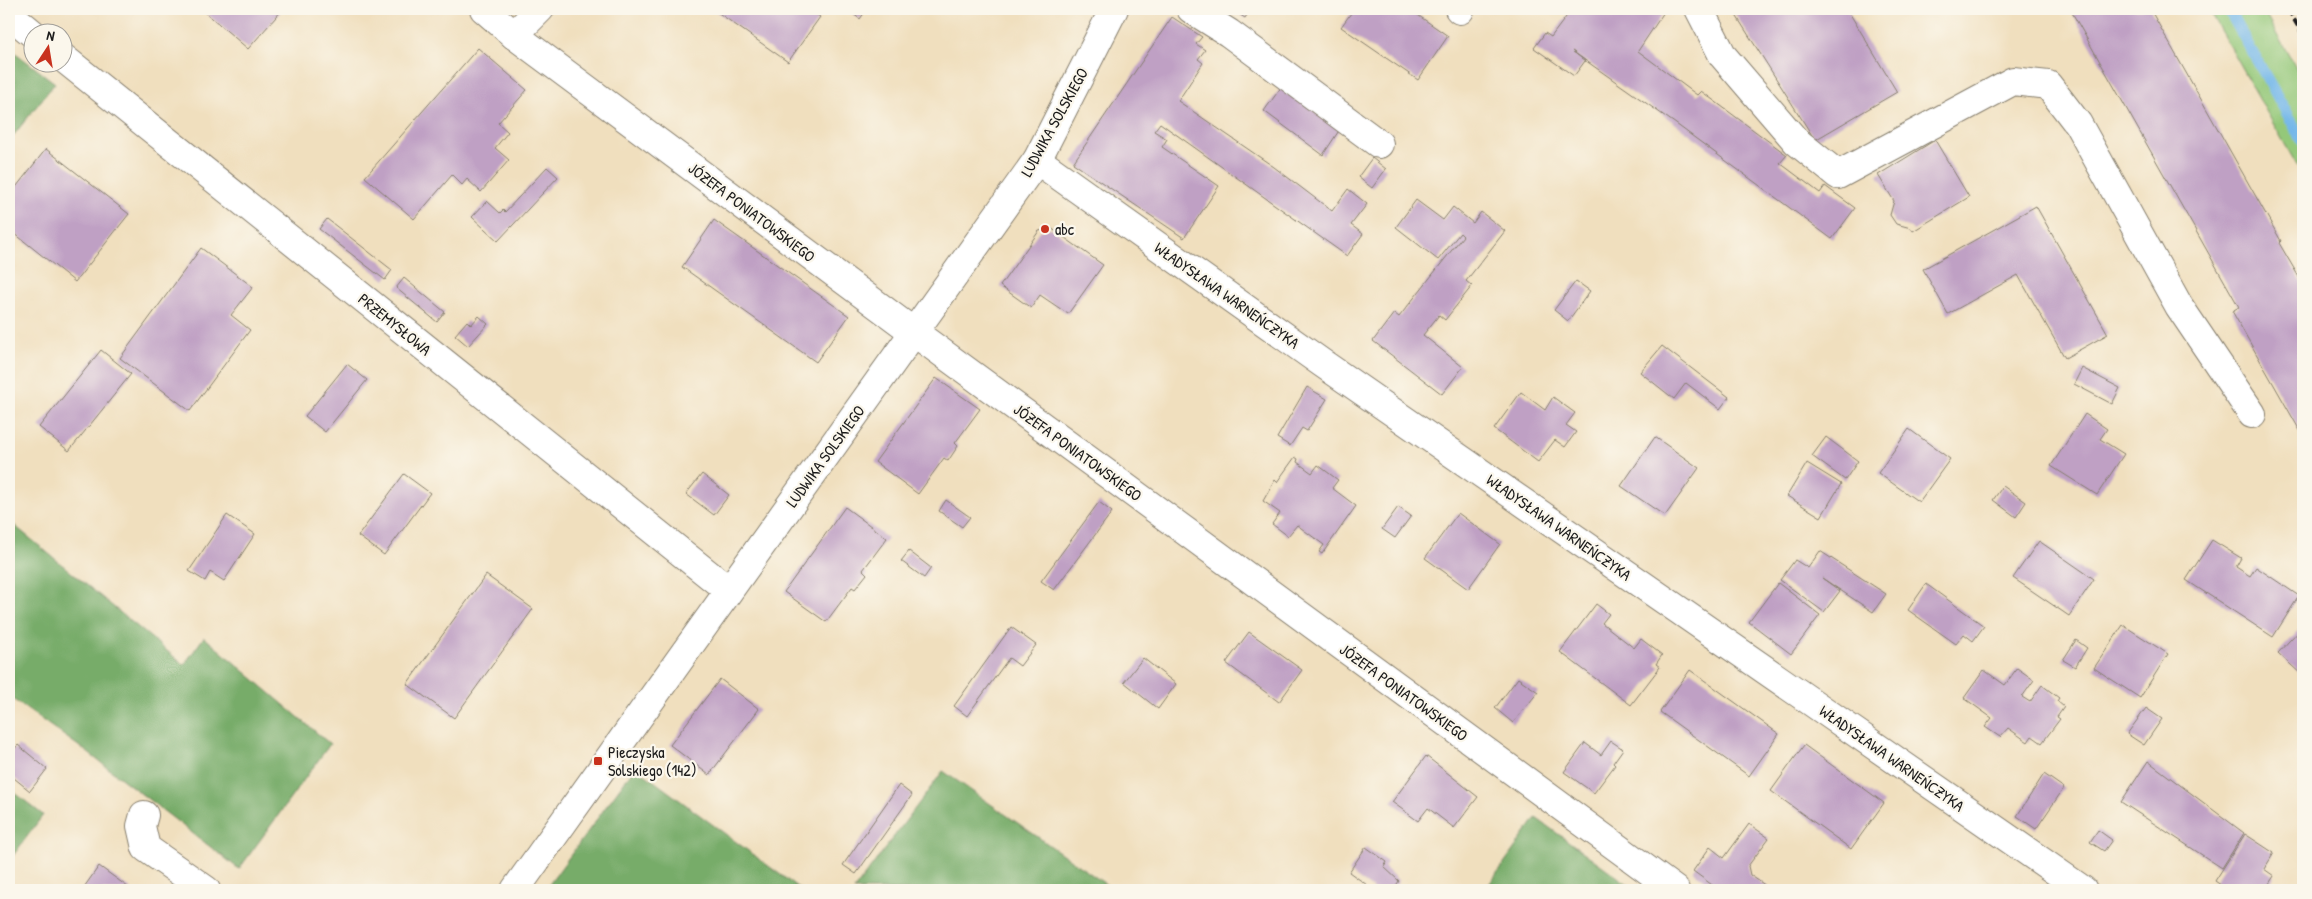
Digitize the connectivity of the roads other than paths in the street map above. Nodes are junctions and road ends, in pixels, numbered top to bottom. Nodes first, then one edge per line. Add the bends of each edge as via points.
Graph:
1 (484, 9) edge
2 (540, 9) edge
3 (1114, 9) edge
4 (1190, 9) edge
5 (1699, 9) edge
6 (9, 14) edge
7 (22, 25) edge
8 (514, 35) junction
9 (72, 65) edge
10 (1379, 144) dead end
11 (1037, 160) junction
12 (915, 332) junction
13 (2252, 414) dead end
14 (728, 590) junction
15 (144, 815) dead end
16 (206, 890) edge
17 (515, 890) edge
18 (1675, 890) edge
19 (2083, 890) edge

1 - 8 street, JÓZEFA PONIATOWSKIEGO
2 - 8 street
3 - 11 street, LUDWIKA SOLSKIEGO
4 - 10 street via 1229,33
5 - 13 street via 1723,56 1796,141 1838,174 2012,81 2048,85 2078,124 2179,306
6 - 7 street
8 - 12 street, JÓZEFA PONIATOWSKIEGO
9 - 14 street, PRZEMYSŁOWA
11 - 12 street, LUDWIKA SOLSKIEGO
11 - 19 street, WŁADYSŁAWA WARNEŃCZYKA via 1322,363
12 - 14 street, LUDWIKA SOLSKIEGO
12 - 18 street, JÓZEFA PONIATOWSKIEGO
14 - 17 street, LUDWIKA SOLSKIEGO
15 - 16 street via 141,826 146,848

